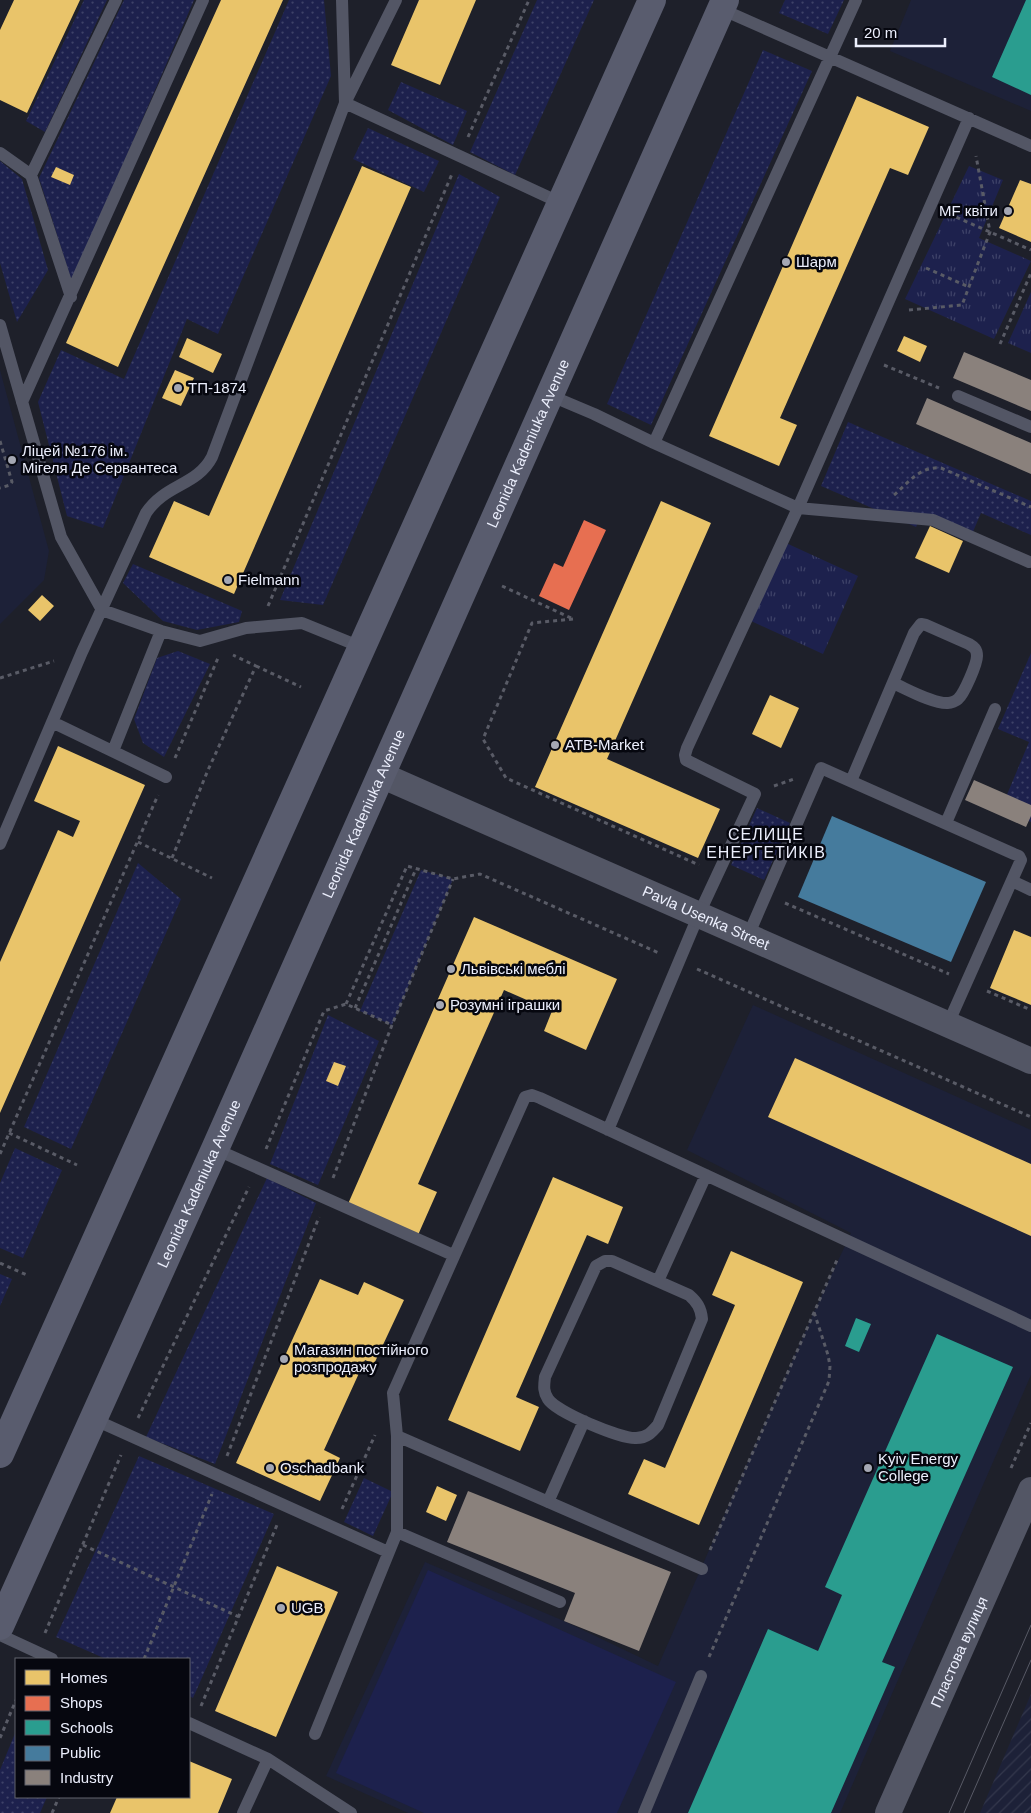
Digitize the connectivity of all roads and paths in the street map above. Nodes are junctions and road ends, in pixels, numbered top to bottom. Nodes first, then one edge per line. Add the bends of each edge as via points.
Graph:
1 (116, 0) edge
2 (203, 0) edge
3 (342, 0) edge
4 (396, 0) edge
5 (529, 0) edge
6 (652, 0) edge
7 (856, 0) edge
8 (723, 5) edge
9 (830, 57) junction
10 (345, 103) junction
11 (969, 118) junction
12 (1031, 146) edge
13 (0, 154) edge
14 (460, 156) junction
15 (30, 175) junction
16 (561, 203) junction
17 (930, 205) junction
18 (990, 232) junction
19 (1031, 250) edge
20 (907, 260) junction
21 (1031, 273) edge
22 (969, 287) junction
23 (71, 297) junction
24 (884, 312) junction
25 (0, 325) edge
26 (1000, 344) dead end
27 (875, 361) dead end
28 (549, 395) junction
29 (958, 396) joint
30 (22, 402) junction
31 (1031, 427) edge
32 (0, 441) edge
33 (654, 443) junction
34 (0, 488) edge
35 (1031, 506) edge
36 (798, 508) junction
37 (873, 514) junction
38 (1029, 562) dead end
39 (502, 586) dead end
40 (102, 610) junction
41 (259, 627) junction
42 (161, 631) junction
43 (361, 647) junction
44 (221, 650) dead end
45 (82, 652) junction
46 (230, 654) dead end
47 (256, 666) junction
48 (0, 678) edge
49 (893, 683) junction
50 (302, 687) dead end
51 (995, 709) dead end
52 (52, 722) junction
53 (113, 751) junction
54 (821, 768) junction
55 (381, 775) junction
56 (166, 777) junction
57 (506, 778) dead end
58 (851, 781) junction
59 (754, 794) junction
60 (946, 823) junction
61 (138, 842) junction
62 (0, 844) edge
63 (172, 858) junction
64 (416, 869) junction
65 (212, 878) dead end
66 (453, 879) junction
67 (1012, 882) junction
68 (1031, 890) edge
69 (699, 914) junction
70 (748, 936) junction
71 (679, 961) junction
72 (346, 1004) junction
73 (355, 1008) junction
74 (392, 1024) junction
75 (948, 1024) junction
76 (1031, 1060) edge
77 (1031, 1117) edge
78 (608, 1130) junction
79 (9, 1133) junction
80 (215, 1149) junction
81 (0, 1154) edge
82 (77, 1166) dead end
83 (258, 1168) junction
84 (706, 1175) junction
85 (326, 1198) junction
86 (846, 1240) junction
87 (453, 1255) junction
88 (0, 1263) edge
89 (29, 1276) dead end
90 (658, 1281) junction
91 (814, 1312) junction
92 (1031, 1326) edge
93 (393, 1393) junction
94 (93, 1419) junction
95 (584, 1421) junction
96 (130, 1436) junction
97 (397, 1436) junction
98 (0, 1454) edge
99 (219, 1476) junction
100 (1031, 1490) edge
101 (548, 1502) junction
102 (286, 1506) junction
103 (334, 1528) junction
104 (397, 1532) junction
105 (83, 1545) junction
106 (388, 1552) junction
107 (702, 1569) joint
108 (174, 1587) junction
109 (560, 1602) dead end
110 (239, 1617) junction
111 (0, 1626) edge
112 (0, 1635) edge
113 (37, 1652) junction
114 (50, 1658) edge
115 (144, 1658) edge
116 (701, 1676) joint
117 (15, 1702) edge
118 (191, 1724) edge
119 (315, 1734) dead end
120 (0, 1738) edge
121 (268, 1760) junction
122 (59, 1798) edge
123 (52, 1813) edge
124 (243, 1813) edge
125 (352, 1813) edge
126 (644, 1813) edge
127 (888, 1813) edge

1 - 15 lane
2 - 23 lane
3 - 10 lane
4 - 10 lane
5 - 14 path
6 - 16 highway
7 - 9 lane
8 - 9 lane
8 - 28 highway, Leonida Kadeniuka Avenue
9 - 11 lane
9 - 33 lane
10 - 14 lane
10 - 40 lane via 212,457 201,472 166,492 151,505
11 - 12 lane
11 - 17 lane
11 - 18 path
13 - 15 lane
14 - 16 lane
14 - 41 path
15 - 23 lane
16 - 43 highway
17 - 18 path
17 - 20 lane
18 - 19 path
18 - 22 path
20 - 22 path
20 - 24 lane
21 - 26 path
22 - 24 path via 962,305
23 - 30 lane
24 - 36 lane
25 - 30 lane
27 - 29 path
28 - 33 lane
28 - 55 highway, Leonida Kadeniuka Avenue
29 - 31 lane
30 - 40 lane via 60,537
32 - 34 path via 12,482
33 - 36 lane
35 - 37 path via 941,468 931,467 915,476
36 - 37 lane
36 - 59 lane via 685,755 686,760 693,764
37 - 38 lane via 933,520
39 - 57 path via 573,619 532,623 484,739
40 - 42 lane
40 - 45 lane
41 - 42 lane via 200,641
41 - 43 lane via 302,623
42 - 53 lane
43 - 98 highway via 12,1416
44 - 56 path
45 - 48 path
45 - 52 lane
46 - 47 path
47 - 50 path
47 - 63 path
49 - 49 lane via 921,624 975,648 976,661 966,687 950,704
49 - 58 lane
51 - 60 lane
52 - 53 lane
52 - 62 lane
53 - 56 lane
54 - 58 lane
54 - 59 path
54 - 70 lane
55 - 69 street, Pavla Usenka Street
55 - 80 highway, Leonida Kadeniuka Avenue
56 - 61 path
58 - 60 lane
59 - 69 lane
60 - 67 lane via 1019,856 1020,864
61 - 63 path
61 - 79 path
63 - 65 path
64 - 66 path
64 - 72 path via 407,866
64 - 73 path
66 - 71 path via 480,874
66 - 74 path
67 - 68 lane
67 - 75 lane
69 - 70 street, Pavla Usenka Street
69 - 71 lane
70 - 75 street, Pavla Usenka Street
71 - 77 path
71 - 78 lane
72 - 73 path
72 - 83 path via 324,1011
73 - 74 path
74 - 85 path
75 - 76 street, Pavla Usenka Street
78 - 84 lane
78 - 87 lane via 540,1098 525,1097
79 - 81 path
79 - 82 path
80 - 83 lane
80 - 94 highway, Leonida Kadeniuka Avenue
83 - 85 lane
83 - 96 path
84 - 86 lane
84 - 90 lane
85 - 87 lane
85 - 99 path
86 - 91 path
86 - 92 lane
87 - 93 lane
88 - 89 path
90 - 95 lane via 612,1261 600,1262 596,1266 545,1377 543,1388 557,1408
90 - 95 lane via 696,1301 702,1319 658,1425 649,1436 636,1438 624,1437
91 - 107 path
91 - 116 path via 828,1355 829,1381
93 - 97 lane
93 - 103 path
94 - 96 lane
94 - 111 highway, Leonida Kadeniuka Avenue
95 - 101 lane
96 - 99 lane
96 - 105 path
97 - 101 lane
97 - 104 lane
99 - 102 lane
99 - 108 path
100 - 127 street, Пластова вулиця
101 - 107 lane
102 - 103 lane
102 - 110 path
103 - 106 lane
104 - 106 lane
104 - 109 lane
105 - 108 path
105 - 113 path
106 - 119 lane
108 - 110 path
108 - 115 path
110 - 118 path
112 - 113 lane
113 - 114 lane
116 - 126 lane
117 - 120 path
118 - 121 lane
121 - 124 lane
121 - 125 lane
122 - 123 path

